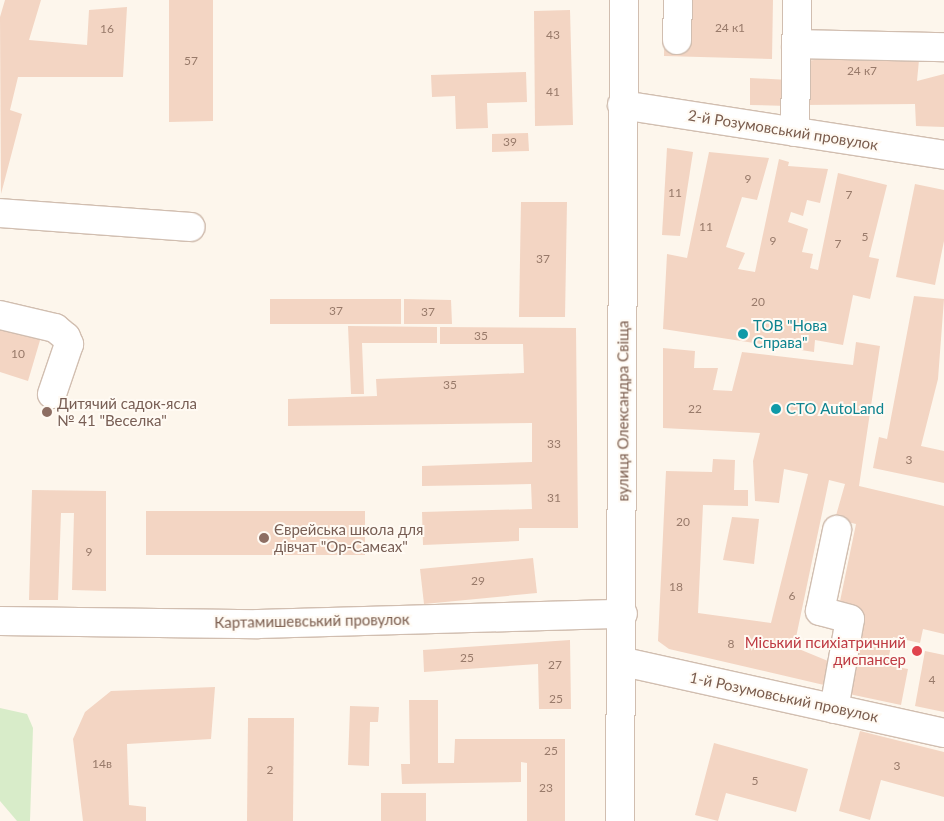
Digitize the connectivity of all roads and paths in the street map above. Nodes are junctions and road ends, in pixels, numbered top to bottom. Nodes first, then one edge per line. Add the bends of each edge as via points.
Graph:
1 (624, 0) edge
2 (678, 0) edge
3 (797, 0) edge
4 (677, 40) dead end
5 (796, 44) junction
6 (944, 47) edge
7 (622, 105) junction
8 (795, 132) junction
9 (944, 155) edge
10 (0, 213) edge
11 (190, 227) dead end
12 (0, 315) edge
13 (52, 394) dead end
14 (837, 530) dead end
15 (623, 614) junction
16 (0, 621) edge
17 (624, 662) junction
18 (834, 708) junction
19 (944, 733) edge
20 (620, 821) edge

1 - 7 street, вулиця Олександра Свіща
2 - 4 street
3 - 5 street
5 - 6 street
5 - 8 street
7 - 8 street, 2-й Розумовський провулок
7 - 15 street, вулиця Олександра Свіща
8 - 9 street, 2-й Розумовський провулок
10 - 11 street
12 - 13 street via 55,328 66,337 69,344
14 - 18 street via 820,611 850,619
15 - 16 street, Картамишевський провулок via 258,624
15 - 17 street, вулиця Олександра Свіща
17 - 18 street, 1-й Розумовський провулок
17 - 20 street, вулиця Олександра Свіща
18 - 19 street, 1-й Розумовський провулок

